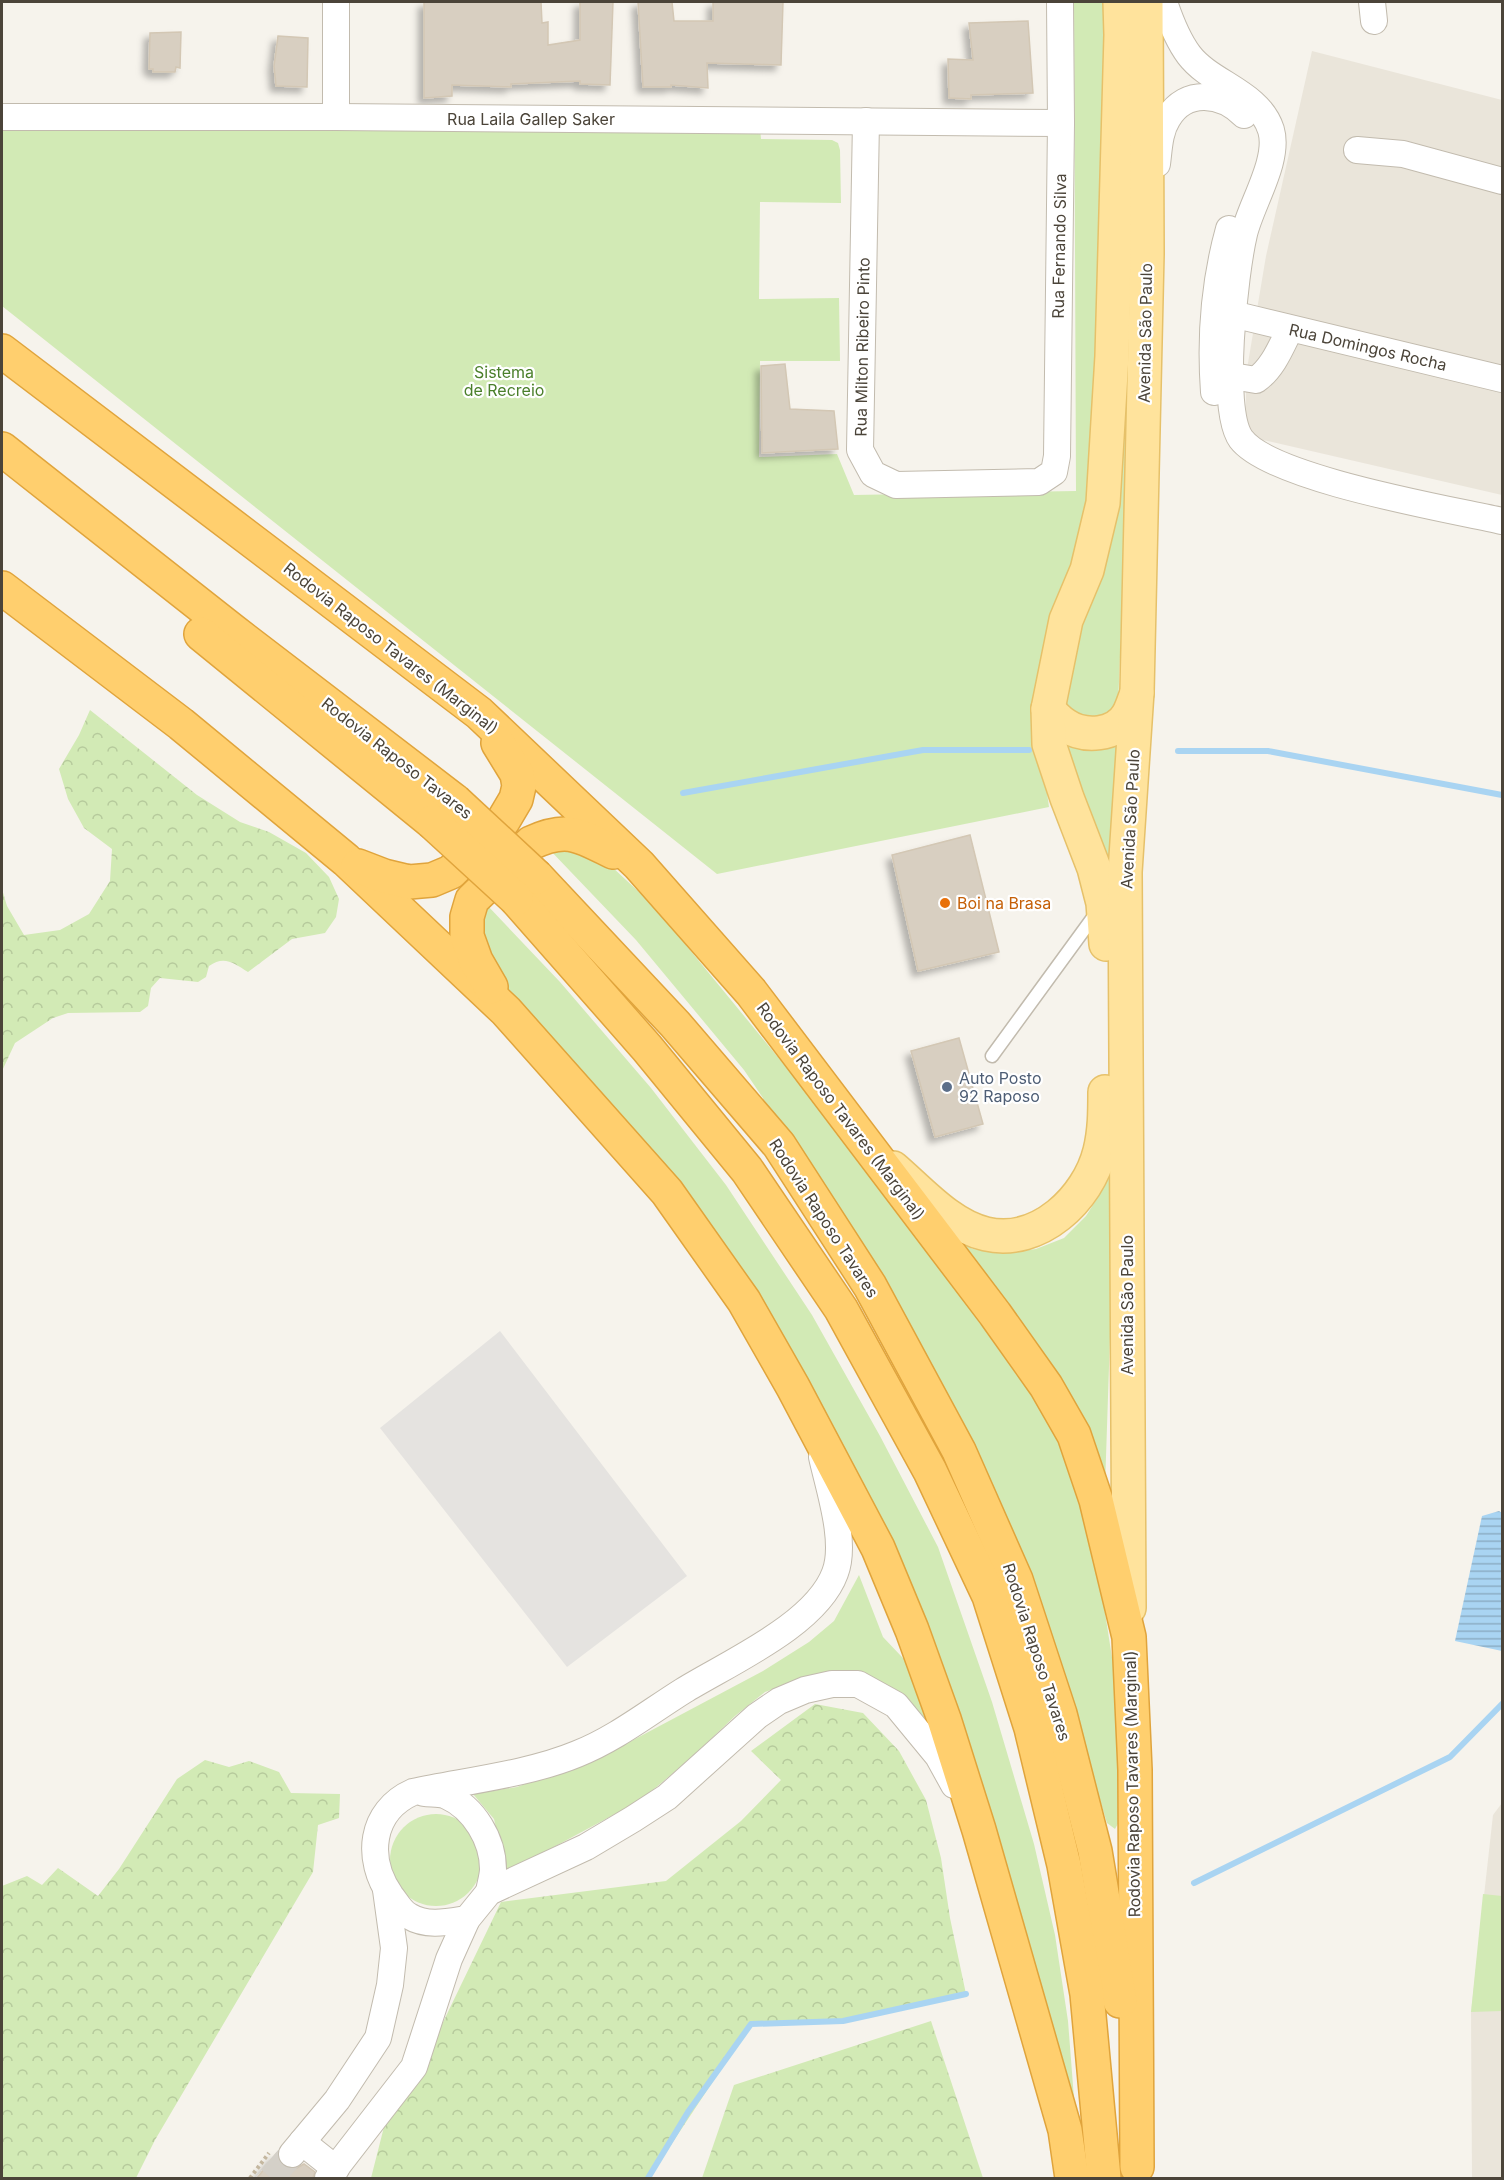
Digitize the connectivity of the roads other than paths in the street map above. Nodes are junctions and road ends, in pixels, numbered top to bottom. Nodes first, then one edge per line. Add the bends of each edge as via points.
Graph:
1 (336, 2) edge
2 (1060, 2) edge
3 (1120, 2) edge
4 (1146, 2) edge
5 (1164, 2) edge
6 (2, 117) edge
7 (336, 117) junction
8 (866, 121) junction
9 (1060, 123) junction
10 (1357, 150) dead end
11 (1503, 181) edge
12 (1230, 225) junction
13 (1146, 254) junction
14 (1234, 314) junction
15 (1290, 328) junction
16 (2, 351) edge
17 (1221, 374) junction
18 (1503, 379) edge
19 (2, 449) edge
20 (2, 477) edge
21 (1039, 482) joint
22 (1503, 521) edge
23 (2, 588) edge
24 (1137, 692) junction
25 (1048, 709) junction
26 (479, 712) junction
27 (444, 811) junction
28 (346, 860) junction
29 (639, 865) junction
30 (527, 888) junction
31 (1103, 903) junction
32 (506, 1011) junction
33 (993, 1056) dead end
34 (871, 1150) junction
35 (817, 1433) junction
36 (1129, 1637) junction
37 (413, 1791) junction
38 (979, 1830) junction
39 (386, 1889) junction
40 (489, 1892) junction
41 (467, 1919) junction
42 (1138, 2173) edge
43 (332, 2174) edge
44 (1072, 2178) edge
45 (1104, 2178) edge

1 - 7 street
2 - 9 street, Rua Fernando Silva
3 - 25 main road, Avenida São Paulo via 1112,356 1103,502 1087,570 1066,620
4 - 13 main road, Avenida São Paulo
5 - 14 street via 1189,55 1259,109 1271,131 1270,163 1244,234
6 - 7 street, Rua Laila Gallep Saker
7 - 8 street, Rua Laila Gallep Saker
8 - 9 street, Rua Laila Gallep Saker
8 - 21 street, Rua Milton Ribeiro Pinto via 860,450 873,474 896,485
9 - 21 street, Rua Fernando Silva via 1057,456 1053,472
10 - 11 street via 1403,154
12 - 13 street via 1258,156 1257,138 1252,124 1234,106 1218,99 1196,97 1180,104 1167,118 1160,137
12 - 14 street via 1224,302 1225,310
12 - 17 street via 1214,312
13 - 24 main road, Avenida São Paulo
14 - 15 street, Rua Domingos Rocha
14 - 17 street
15 - 17 street via 1261,377 1256,380
15 - 18 street, Rua Domingos Rocha
16 - 26 highway, Rodovia Raposo Tavares (Marginal)
17 - 22 street via 1242,441 1269,459 1327,482
19 - 27 highway, Rodovia Raposo Tavares via 233,631
20 - 27 highway, Rodovia Raposo Tavares via 210,641
23 - 28 highway via 181,724
24 - 25 main road via 1127,717 1099,733 1066,726
24 - 36 main road, Avenida São Paulo via 1125,872
25 - 31 main road, Avenida São Paulo via 1049,744
26 - 28 highway via 517,774 516,799 503,821 451,872 432,880 409,882
26 - 29 highway, Rodovia Raposo Tavares (Marginal)
27 - 30 highway, Rodovia Raposo Tavares, bridge
28 - 32 highway
29 - 32 highway via 566,832 531,843 472,900 467,936 476,961
29 - 34 highway, Rodovia Raposo Tavares (Marginal) via 751,992
30 - 42 highway, Rodovia Raposo Tavares via 675,1024 779,1145 870,1286 959,1451 1016,1580 1060,1714 1095,1851 1118,1989
30 - 45 highway, Rodovia Raposo Tavares via 647,1048 754,1180 841,1309 930,1471 989,1596 1030,1728 1064,1865 1087,1994
31 - 33 lane
31 - 34 main road, Avenida São Paulo via 1107,1018 1104,1132 1092,1173 1066,1208 1050,1222 1031,1230 986,1234 946,1214
32 - 35 highway via 667,1192 744,1301
34 - 36 highway, Rodovia Raposo Tavares (Marginal) via 995,1314 1046,1386 1074,1435 1096,1500
35 - 37 street via 840,1546 836,1572 826,1592 807,1612 626,1729 577,1754 529,1768
35 - 38 highway via 878,1548 912,1630
36 - 42 highway, Rodovia Raposo Tavares (Marginal) via 1135,1770
37 - 39 street via 388,1808 379,1824 374,1853
37 - 40 street via 446,1795 469,1811 489,1845 493,1869
38 - 40 street via 938,1756 896,1705 858,1684 831,1684 779,1701 667,1797 586,1847
38 - 44 highway via 1065,2130
39 - 41 street via 408,1916 428,1923
39 - 43 street via 394,1948 378,2038 337,2100 297,2148
40 - 41 street
41 - 43 street via 449,1959 414,2067

